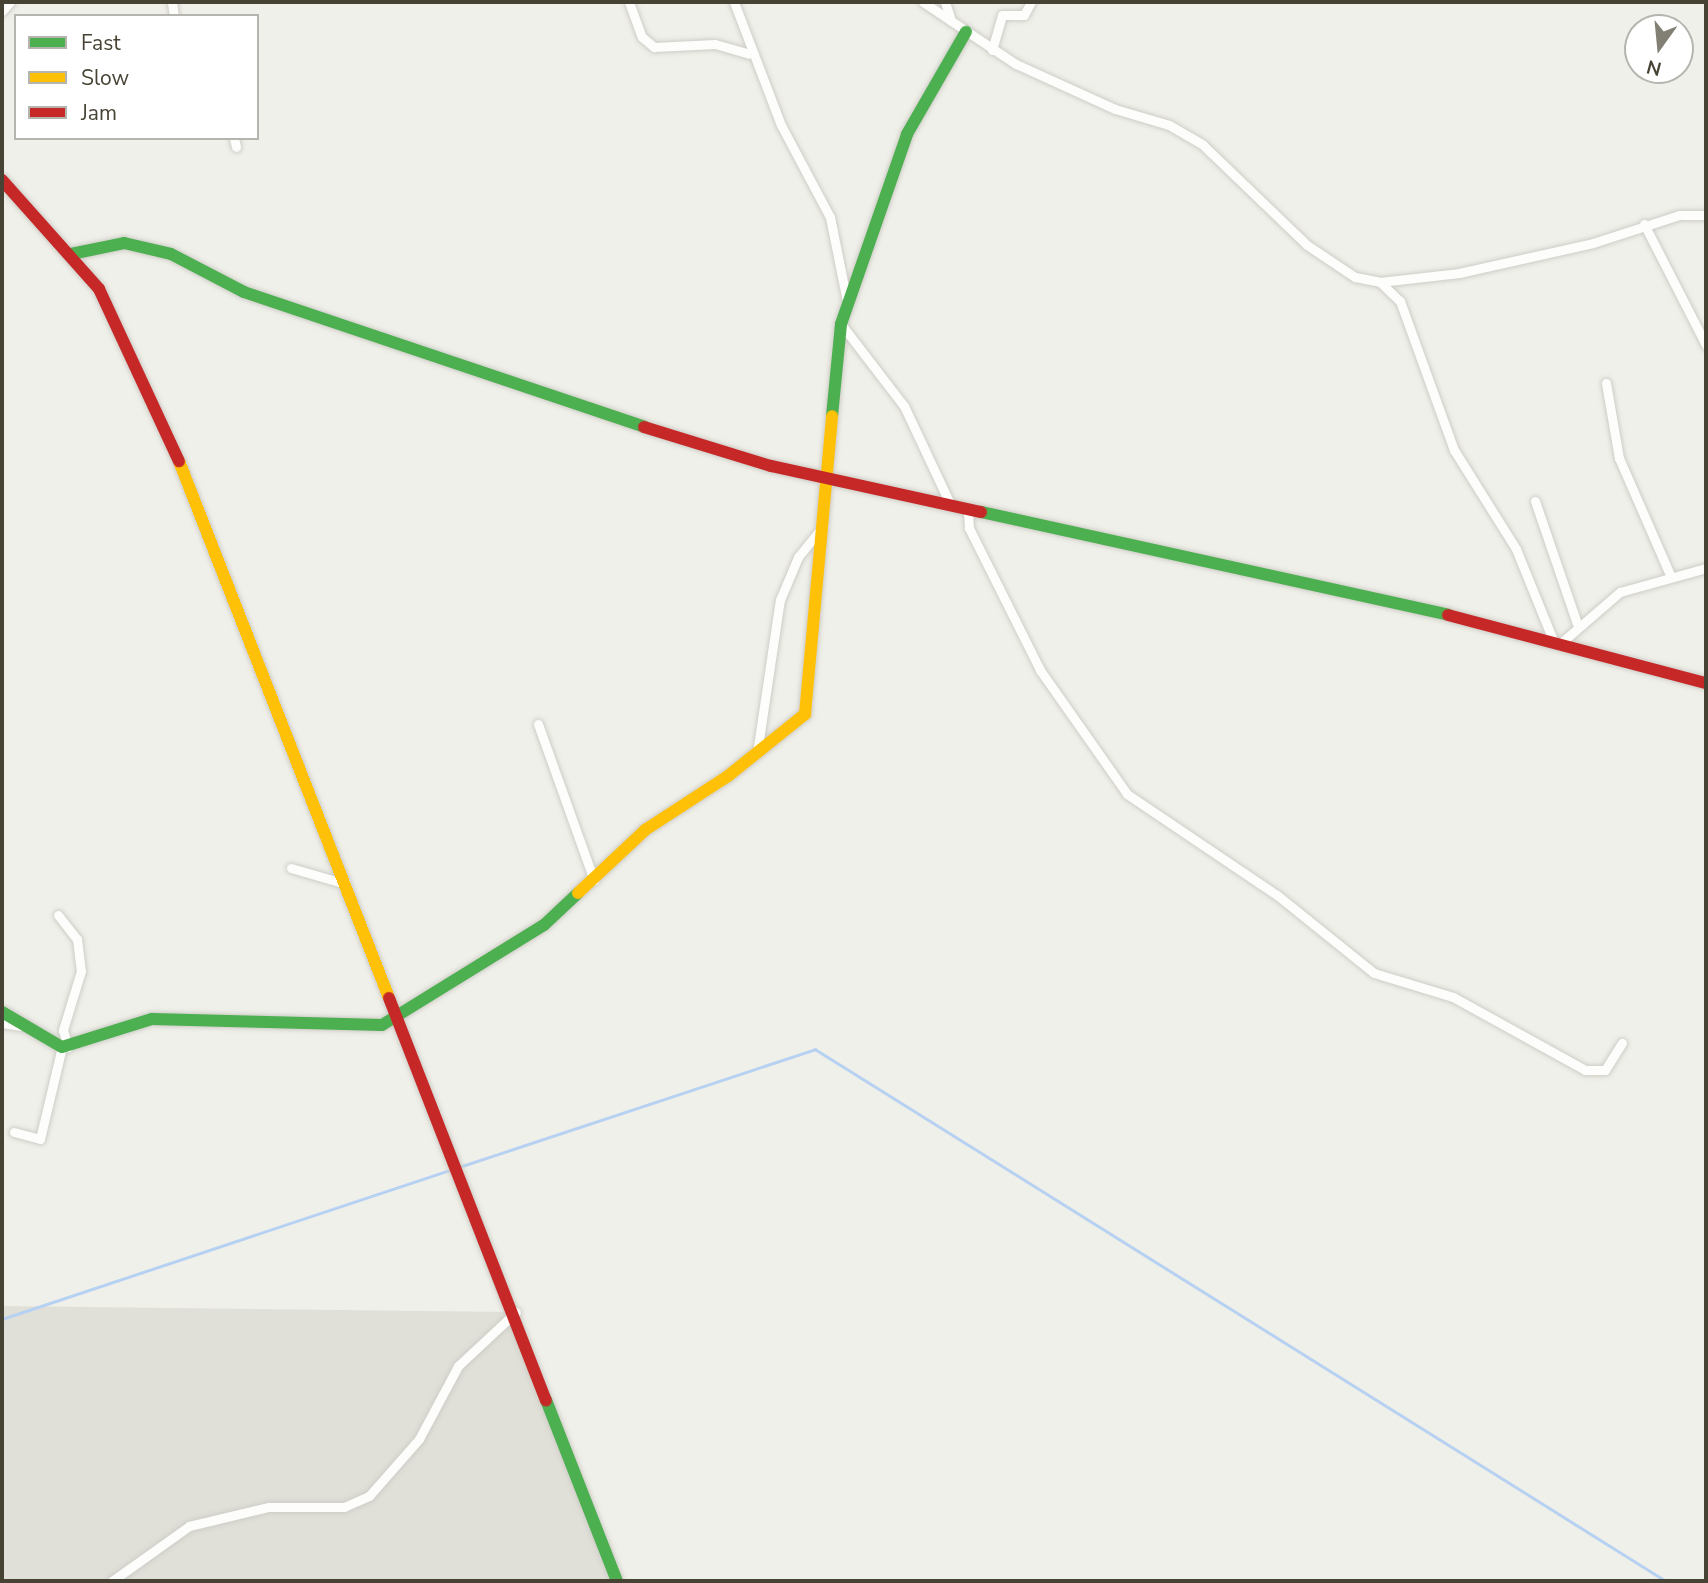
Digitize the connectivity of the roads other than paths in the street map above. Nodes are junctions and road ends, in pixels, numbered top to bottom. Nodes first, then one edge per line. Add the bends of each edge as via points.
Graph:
1 (10, 2) edge
2 (629, 2) edge
3 (734, 2) edge
4 (923, 2) edge
5 (945, 2) edge
6 (1031, 2) edge
7 (2, 11) edge
8 (951, 22) junction
9 (966, 32) junction
10 (992, 50) junction
11 (749, 54) junction
12 (2, 180) edge
13 (1706, 215) edge
14 (1644, 224) junction
15 (71, 254) junction
16 (1380, 282) junction
17 (847, 301) junction
18 (841, 324) junction
19 (1706, 345) edge
20 (1606, 383) dead end
21 (829, 477) junction
22 (1535, 501) dead end
23 (952, 508) junction
24 (968, 511) junction
25 (826, 519) junction
26 (1706, 568) edge
27 (1671, 577) junction
28 (1577, 624) junction
29 (1557, 641) junction
30 (1706, 683) edge
31 (538, 724) dead end
32 (757, 753) junction
33 (291, 868) dead end
34 (595, 883) junction
35 (348, 885) junction
36 (58, 915) dead end
37 (2, 1012) edge
38 (398, 1018) junction
39 (2, 1023) edge
40 (20, 1026) junction
41 (1622, 1043) dead end
42 (65, 1047) junction
43 (14, 1132) dead end
44 (516, 1312) junction
45 (112, 1581) edge
46 (617, 1581) edge

1 - 7 street
2 - 11 street via 642,37 654,47 715,44
3 - 11 street
4 - 8 street
5 - 8 street
6 - 10 street via 1024,15 1002,15
8 - 9 street
9 - 10 street
9 - 17 street via 907,134
10 - 16 street via 1189,136 1307,245 1346,274
11 - 17 street via 830,216
12 - 15 street
13 - 14 street
14 - 16 street via 1518,262
14 - 19 street
15 - 21 street via 124,243 171,254 244,292 512,388 734,455
15 - 35 street via 120,323 157,405
16 - 29 street via 1400,301 1454,450 1516,548
17 - 18 street
18 - 21 street
18 - 23 street via 904,405
20 - 27 street via 1619,458
21 - 23 street
21 - 25 street
22 - 28 street
23 - 24 street
24 - 29 street
24 - 41 street via 969,528 1040,670 1127,794 1277,895 1374,972 1453,997 1585,1070 1605,1070
25 - 32 street via 798,557 780,600
25 - 32 street via 805,714
26 - 27 street
27 - 28 street via 1620,592
28 - 29 street
29 - 30 street
31 - 34 street
32 - 34 street via 645,830
33 - 35 street
34 - 38 street via 509,950
35 - 38 street
36 - 42 street via 77,939 81,971 63,1030
37 - 40 street
38 - 42 street via 382,1025 152,1019
38 - 44 street
39 - 40 street
40 - 42 street
42 - 43 street via 40,1139
44 - 45 street via 458,1366 419,1438 369,1496 344,1507 269,1507 189,1526
44 - 46 street

